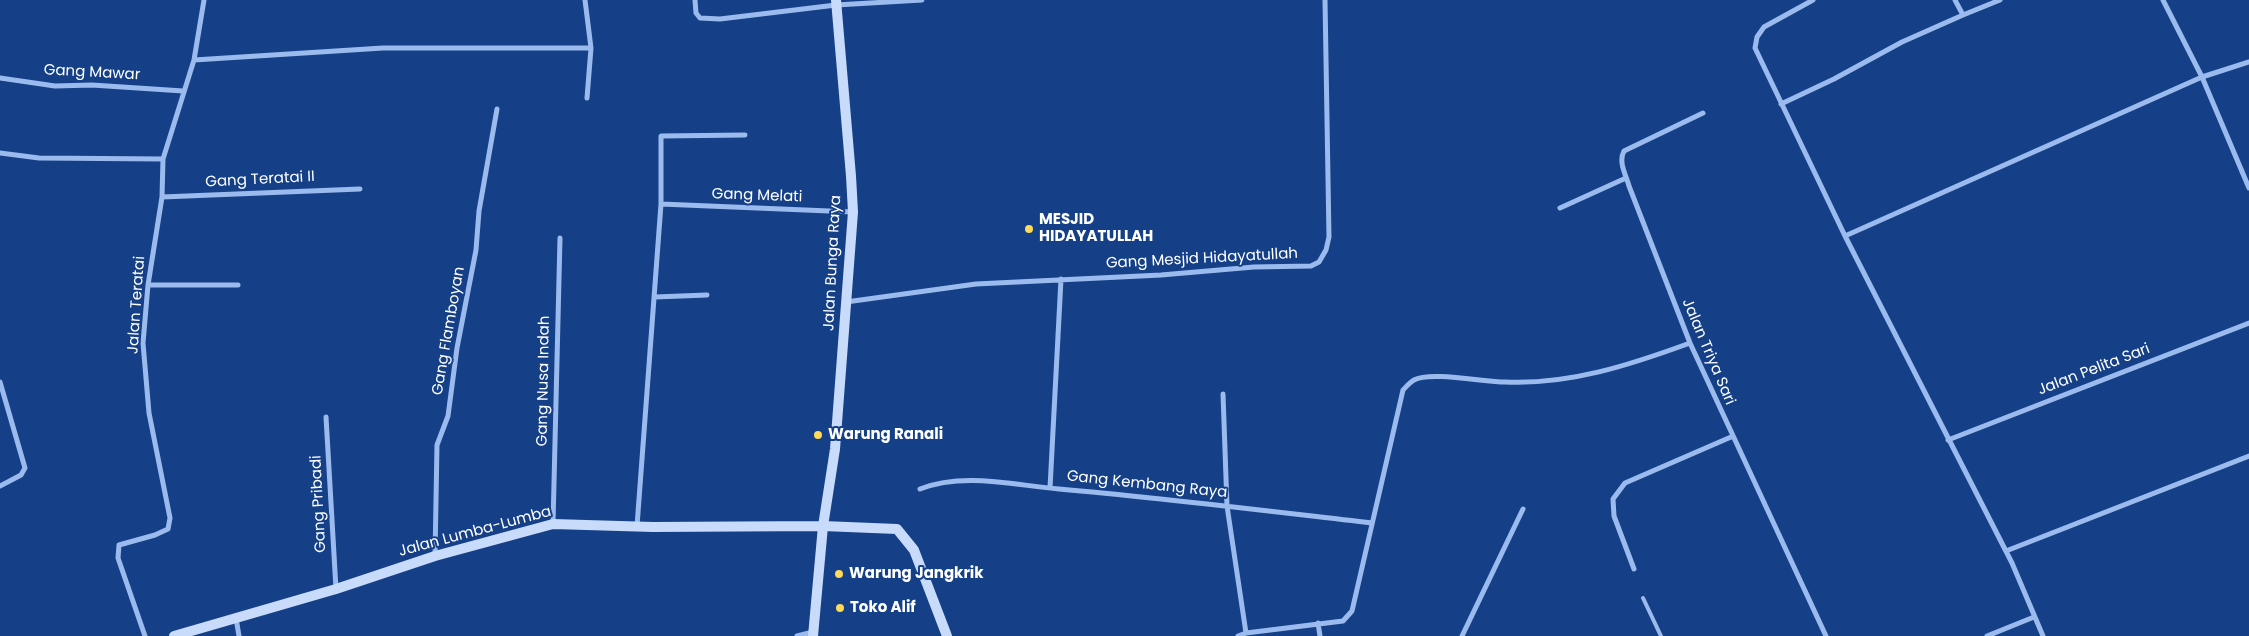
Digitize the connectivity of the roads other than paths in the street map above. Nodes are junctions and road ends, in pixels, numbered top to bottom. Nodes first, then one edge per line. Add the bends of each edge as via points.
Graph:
1 (204, 0) edge
2 (585, 0) edge
3 (695, 0) edge
4 (922, 0) edge
5 (1325, 0) edge
6 (1813, 0) edge
7 (1955, 0) edge
8 (2000, 0) edge
9 (2163, 0) edge
10 (836, 3) edge
11 (1963, 15) junction
12 (590, 48) junction
13 (194, 60) junction
14 (2249, 62) edge
15 (2202, 77) junction
16 (0, 78) edge
17 (183, 91) junction
18 (587, 98) dead end
19 (1781, 104) junction
20 (497, 109) dead end
21 (1703, 113) dead end
22 (745, 135) dead end
23 (0, 152) edge
24 (162, 159) junction
25 (1626, 178) junction
26 (2249, 188) edge
27 (360, 189) dead end
28 (162, 197) junction
29 (661, 204) junction
30 (1560, 208) dead end
31 (852, 212) junction
32 (1845, 236) junction
33 (560, 238) dead end
34 (1061, 279) junction
35 (238, 284) dead end
36 (148, 285) junction
37 (707, 295) dead end
38 (655, 297) junction
39 (846, 302) junction
40 (2249, 323) edge
41 (1690, 343) junction
42 (0, 382) edge
43 (1223, 394) dead end
44 (326, 417) dead end
45 (1732, 437) junction
46 (1948, 440) junction
47 (2249, 456) edge
48 (0, 486) edge
49 (1050, 488) junction
50 (920, 489) dead end
51 (1226, 506) junction
52 (1523, 509) dead end
53 (1372, 523) junction
54 (553, 524) junction
55 (637, 526) junction
56 (822, 526) junction
57 (2006, 551) junction
58 (435, 556) junction
59 (1634, 569) dead end
60 (336, 589) junction
61 (1643, 598) dead end
62 (2034, 617) junction
63 (236, 618) junction
64 (1318, 623) junction
65 (1246, 633) junction
66 (813, 634) edge
67 (145, 636) edge
68 (174, 636) edge
69 (239, 636) edge
70 (797, 636) edge
71 (947, 636) edge
72 (1238, 636) edge
73 (1320, 636) edge
74 (1462, 636) edge
75 (1661, 636) edge
76 (1826, 636) edge
77 (1987, 636) edge
78 (2043, 636) edge

1 - 13 street, Jalan Teratai
2 - 12 street
3 - 10 street via 700,18 720,19
4 - 10 street
5 - 34 street, Gang Mesjid Hidayatullah via 1329,237 1320,262 1311,266
6 - 19 street via 1764,27 1757,37 1755,48
7 - 11 street
8 - 11 street
9 - 15 street
10 - 31 street, Jalan Bunga Raya via 851,166
11 - 19 street via 1902,42
12 - 13 street via 383,48
12 - 18 street
13 - 17 street, Jalan Teratai
14 - 15 street
15 - 26 street
15 - 32 street
16 - 17 street, Gang Mawar via 56,86
17 - 24 street, Jalan Teratai
19 - 32 street
20 - 58 street, Gang Flamboyan via 448,416 437,445
21 - 25 street, Jalan Triya Sari via 1624,151 1621,156
22 - 29 street via 660,136
23 - 24 street via 39,158
24 - 28 street, Jalan Teratai
25 - 30 street
25 - 41 street, Jalan Triya Sari
27 - 28 street, Gang Teratai II
28 - 36 street, Jalan Teratai
29 - 31 street, Gang Melati
29 - 38 street
31 - 39 street, Jalan Bunga Raya
32 - 46 street
33 - 54 street, Gang Nusa Indah
34 - 39 street, Gang Mesjid Hidayatullah via 976,284
34 - 49 street
35 - 36 street
36 - 67 street, Jalan Teratai via 143,343 149,413 170,518 168,529 119,545 118,558
37 - 38 street
38 - 55 street
39 - 56 street, Jalan Bunga Raya via 835,449
40 - 46 street, Jalan Pelita Sari
41 - 45 street, Jalan Triya Sari
41 - 53 street via 1629,365 1570,378 1507,383 1428,376 1413,380 1403,390
42 - 48 street via 25,468 21,475
43 - 51 street
44 - 60 street, Gang Pribadi
45 - 59 street via 1625,484 1613,499 1614,516
45 - 76 street, Jalan Triya Sari
46 - 57 street
47 - 57 street
49 - 50 street, Gang Kembang Raya via 965,480 939,482
49 - 51 street, Gang Kembang Raya
51 - 53 street, Gang Kembang Raya
51 - 65 street
52 - 74 street
53 - 64 street via 1352,611 1343,622
54 - 55 street, Jalan Lumba-Lumba
54 - 58 street, Jalan Lumba-Lumba
55 - 56 street, Jalan Lumba-Lumba
56 - 66 street, Jalan Bunga Raya
56 - 71 street, Jalan Lumba-Lumba via 897,529 914,550
57 - 62 street
58 - 60 street, Jalan Lumba-Lumba
60 - 63 street, Jalan Lumba-Lumba
61 - 75 lane
62 - 77 street
62 - 78 street
63 - 68 street, Jalan Lumba-Lumba
63 - 69 street
64 - 65 street
64 - 73 street
65 - 72 street
66 - 70 street

